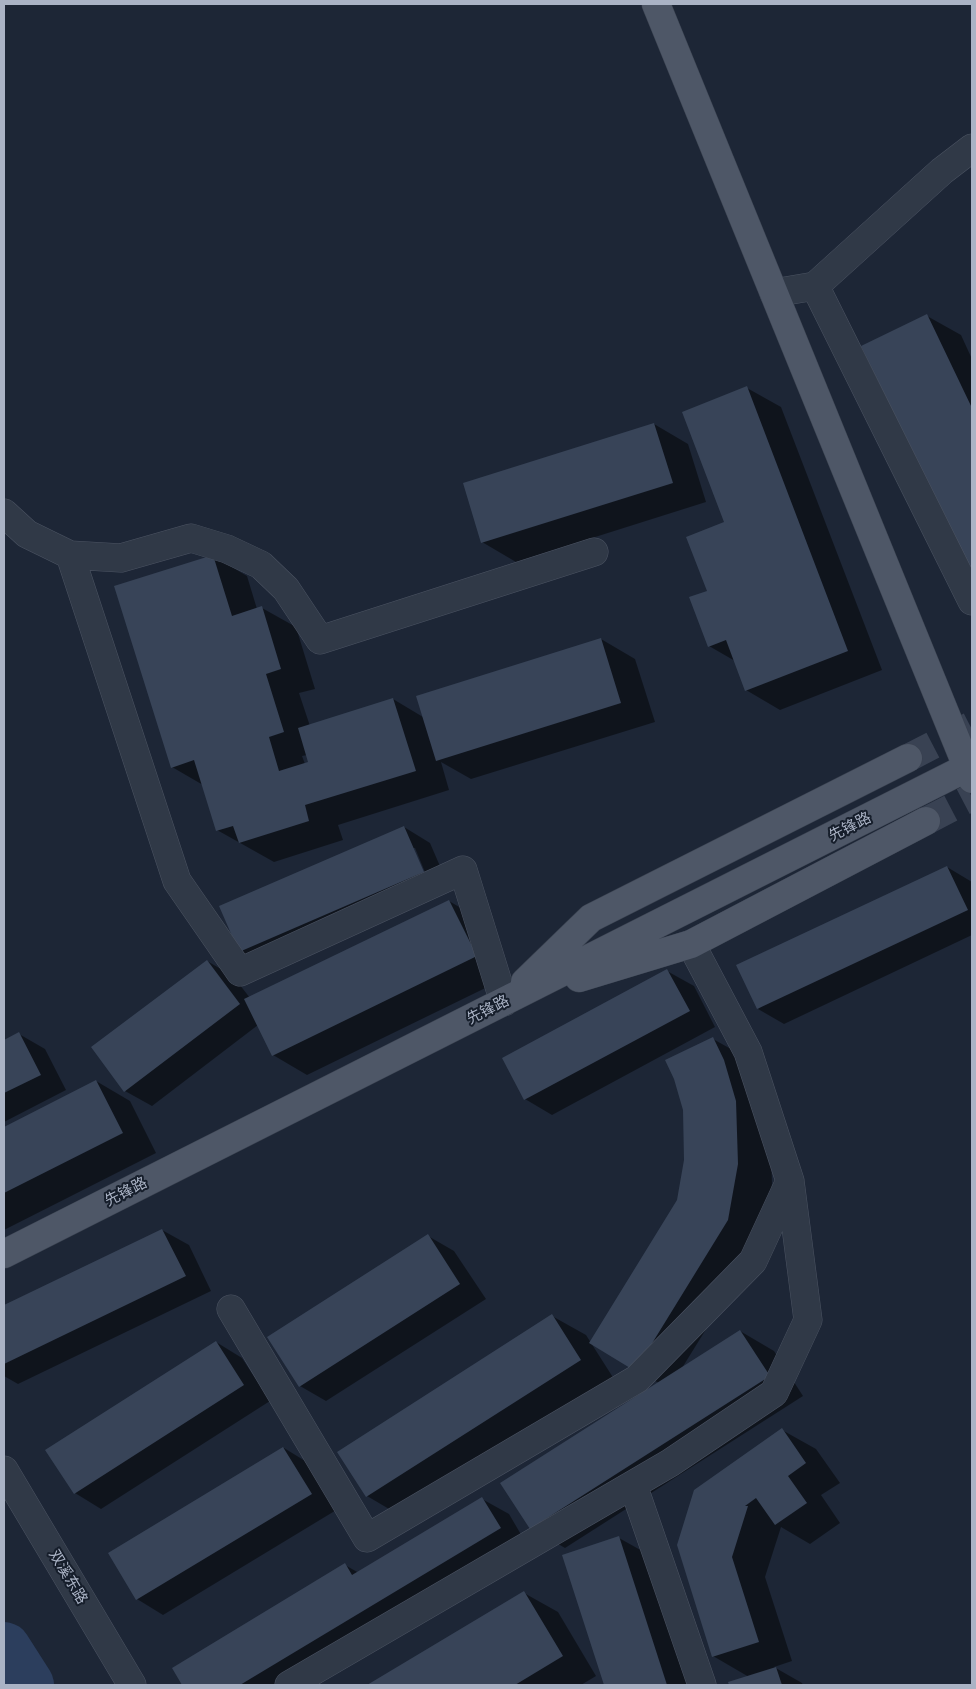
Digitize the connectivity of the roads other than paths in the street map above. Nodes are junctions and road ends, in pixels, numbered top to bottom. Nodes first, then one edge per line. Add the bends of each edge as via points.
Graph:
1 (656, 4) edge
2 (972, 148) edge
3 (815, 286) junction
4 (774, 293) junction
5 (4, 513) edge
6 (594, 552) dead end
7 (70, 555) junction
8 (972, 601) edge
9 (908, 758) tunnel mouth
10 (971, 771) edge
11 (926, 821) tunnel mouth
12 (691, 944) junction
13 (504, 1002) junction
14 (790, 1181) junction
15 (4, 1254) edge
16 (230, 1309) dead end
17 (4, 1470) edge
18 (632, 1485) junction
19 (132, 1685) edge
20 (289, 1685) edge
21 (702, 1685) edge

1 - 4 main road
2 - 3 street via 942,171
3 - 4 street
3 - 8 street
4 - 10 main road
5 - 7 street via 27,534
6 - 7 street via 320,640 286,589 261,565 227,548 191,538 121,558
7 - 13 street via 177,881 240,972 463,870
9 - 13 main road via 591,918
10 - 13 main road, 先锋路
11 - 12 main road
12 - 13 main road
12 - 14 street via 748,1052
13 - 15 main road, 先锋路
14 - 16 street via 752,1261 638,1380 367,1538
14 - 18 street via 808,1320 774,1393
17 - 19 street, 双溪东路
18 - 20 street
18 - 21 street

